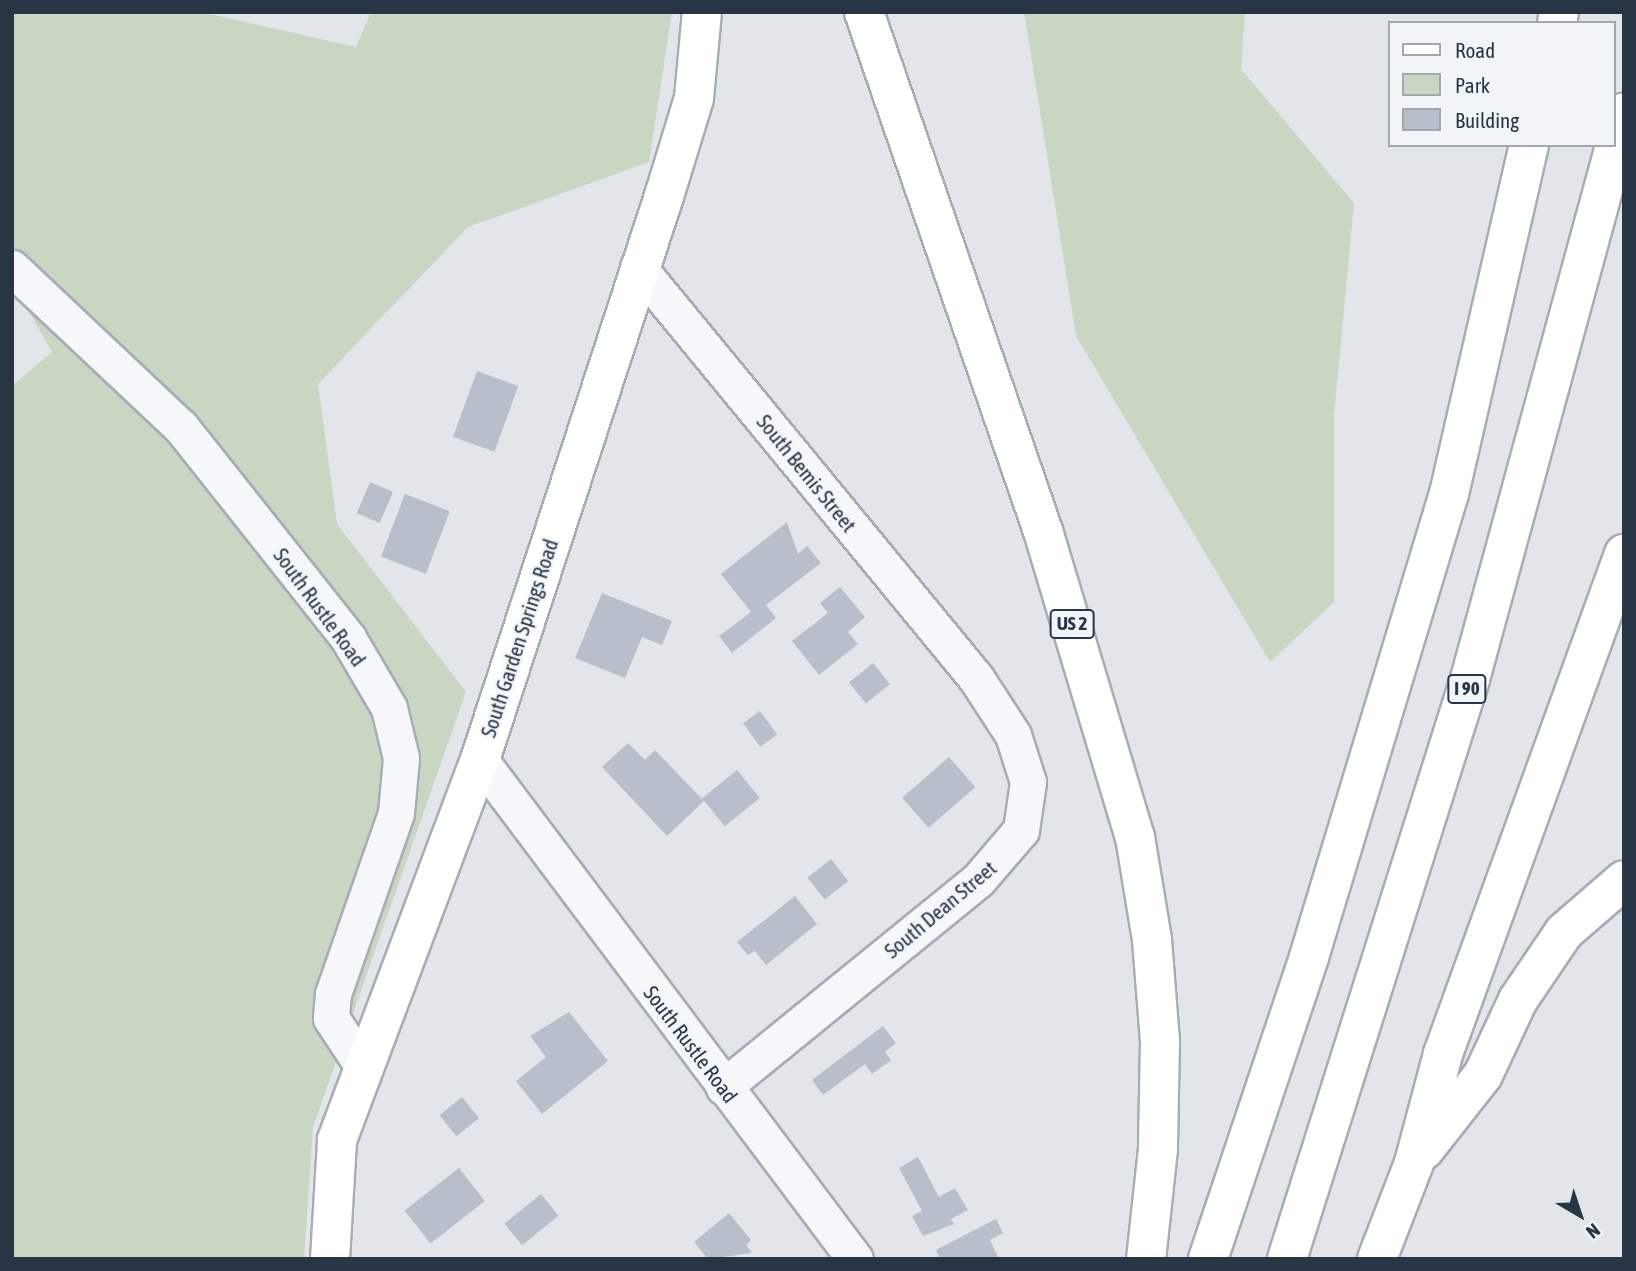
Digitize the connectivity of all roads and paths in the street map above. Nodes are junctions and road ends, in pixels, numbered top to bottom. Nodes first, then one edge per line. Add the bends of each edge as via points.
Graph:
1 (702, 12) edge
2 (864, 12) edge
3 (1624, 113) edge
4 (1615, 146) edge
5 (1528, 147) edge
6 (1615, 147) edge
7 (638, 267) junction
8 (12, 268) edge
9 (1624, 555) edge
10 (975, 678) joint
11 (480, 760) junction
12 (1624, 880) edge
13 (362, 1065) junction
14 (723, 1087) junction
15 (1414, 1163) junction
16 (330, 1259) edge
17 (855, 1259) edge
18 (1146, 1259) edge
19 (1208, 1259) edge
20 (1287, 1259) edge
21 (1377, 1259) edge

1 - 7 main road, South Garden Springs Road via 694,98
2 - 18 main road, US 2 via 1043,531 1135,837 1152,940 1160,1041 1158,1149
3 - 4 main road, I 90
5 - 19 main road via 1449,494 1309,957
6 - 20 main road, I 90 via 1470,679
7 - 10 street, South Bemis Street
7 - 11 main road, South Garden Springs Road
8 - 13 street, South Rustle Road via 181,427 348,638 389,708 401,758 396,813 333,994 331,1018
9 - 15 main road via 1443,1054
10 - 14 street, South Dean Street via 1022,755 1028,782 1021,830 978,880
11 - 13 main road, South Garden Springs Road
11 - 14 street, South Rustle Road
12 - 15 main road via 1564,932 1518,1000 1483,1075
13 - 16 main road, South Garden Springs Road via 337,1140
14 - 17 street, South Rustle Road
15 - 21 main road

